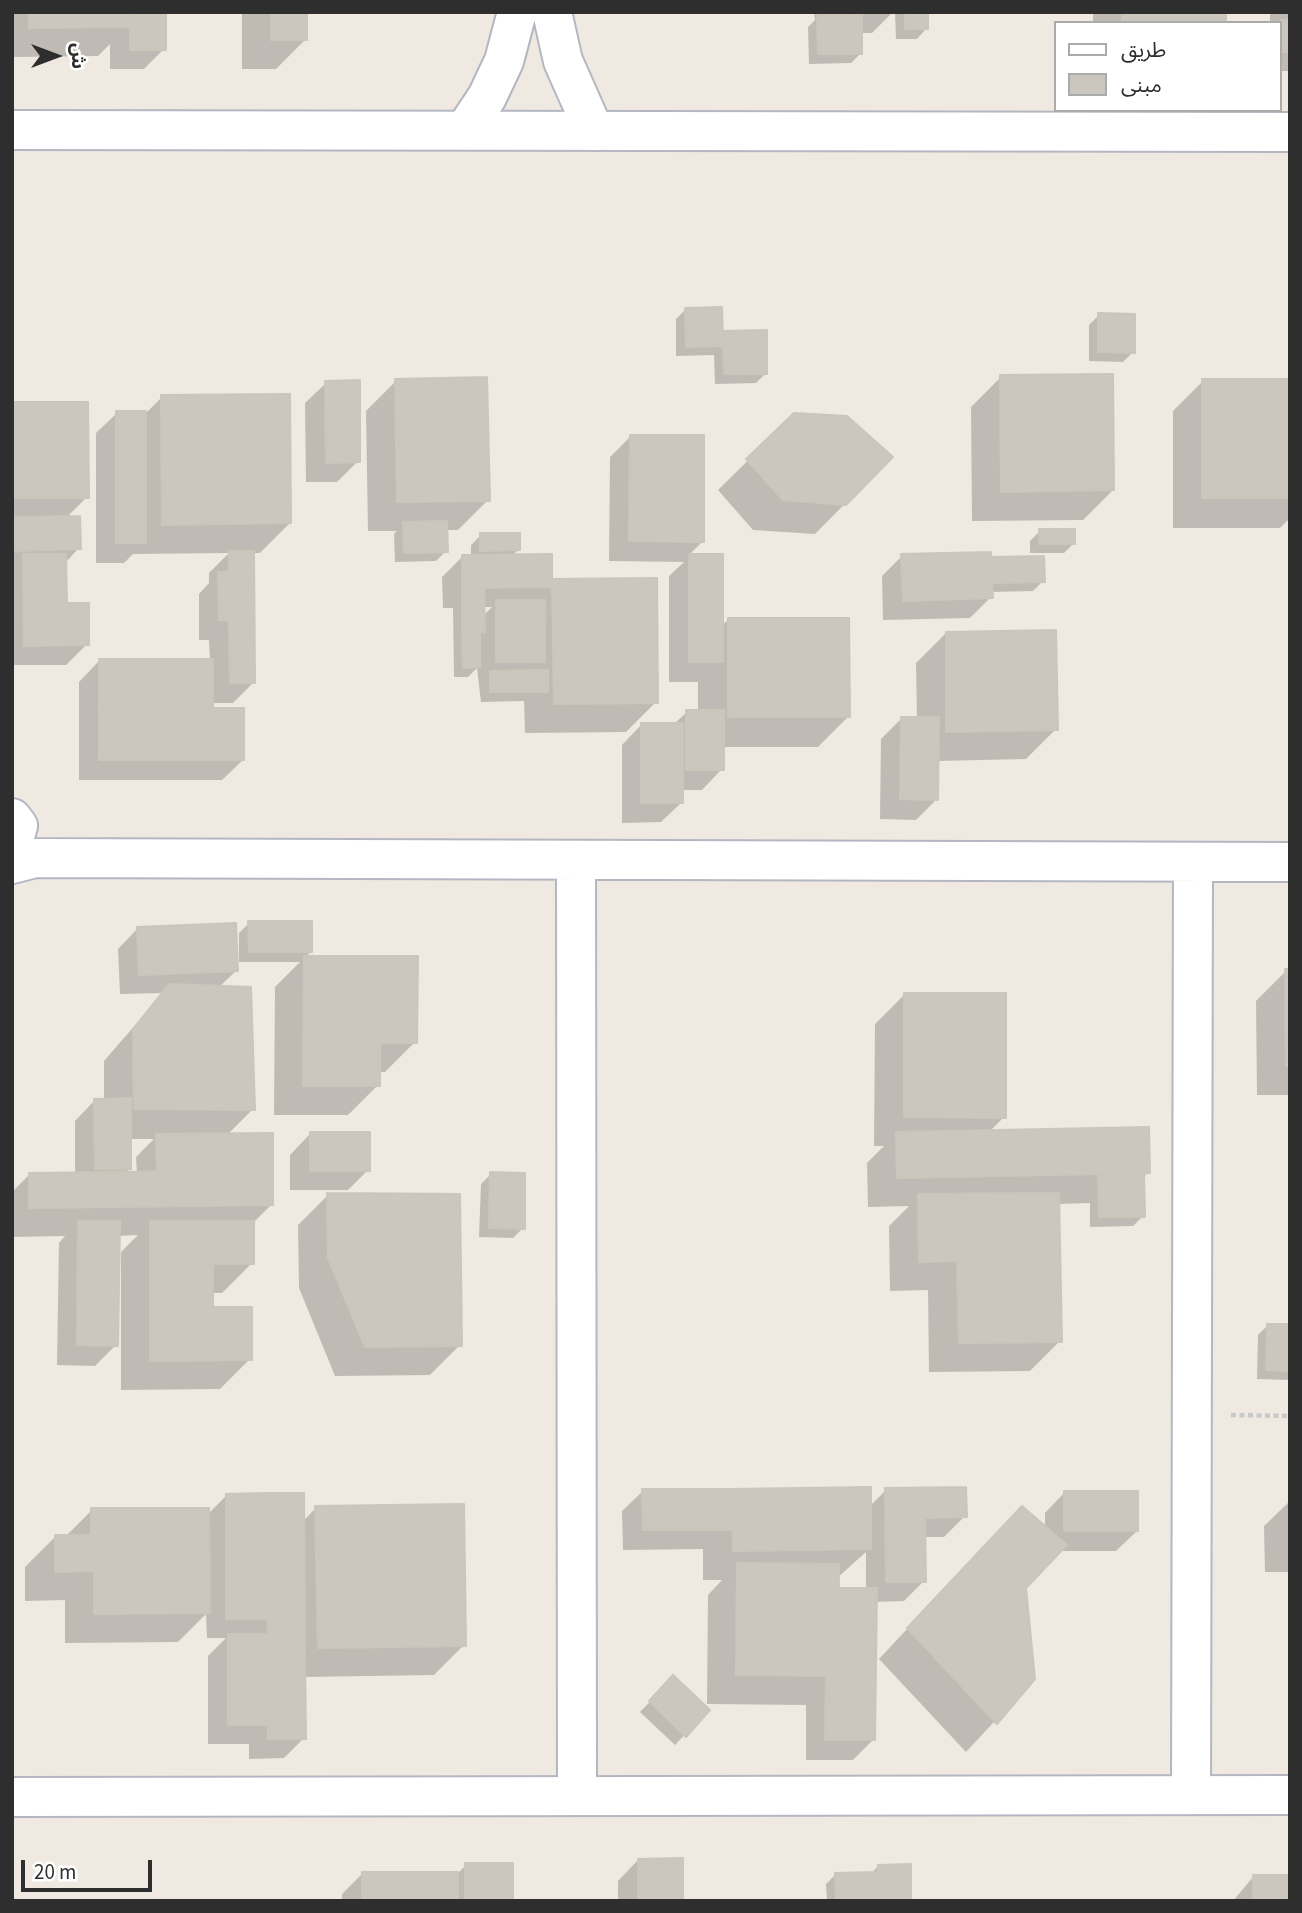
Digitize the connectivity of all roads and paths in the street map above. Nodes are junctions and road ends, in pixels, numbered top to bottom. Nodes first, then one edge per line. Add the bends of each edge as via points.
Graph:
1 (517, 12) edge
2 (552, 12) edge
3 (12, 130) edge
4 (465, 130) junction
5 (594, 131) junction
6 (1290, 132) edge
7 (12, 818) edge
8 (12, 847) edge
9 (576, 861) junction
10 (1193, 862) junction
11 (1290, 862) edge
12 (12, 864) edge
13 (1192, 1415) junction
14 (1290, 1416) edge
15 (577, 1795) junction
16 (1191, 1795) junction
17 (1290, 1795) edge
18 (12, 1797) edge

1 - 4 street via 504,61
2 - 5 street via 563,61
3 - 4 street
4 - 5 street
5 - 6 street
7 - 8 street via 18,826
9 - 10 street
9 - 12 street via 35,858
9 - 15 street
10 - 11 street
10 - 13 street
13 - 14 path
13 - 16 street
15 - 16 street
15 - 18 street
16 - 17 street

